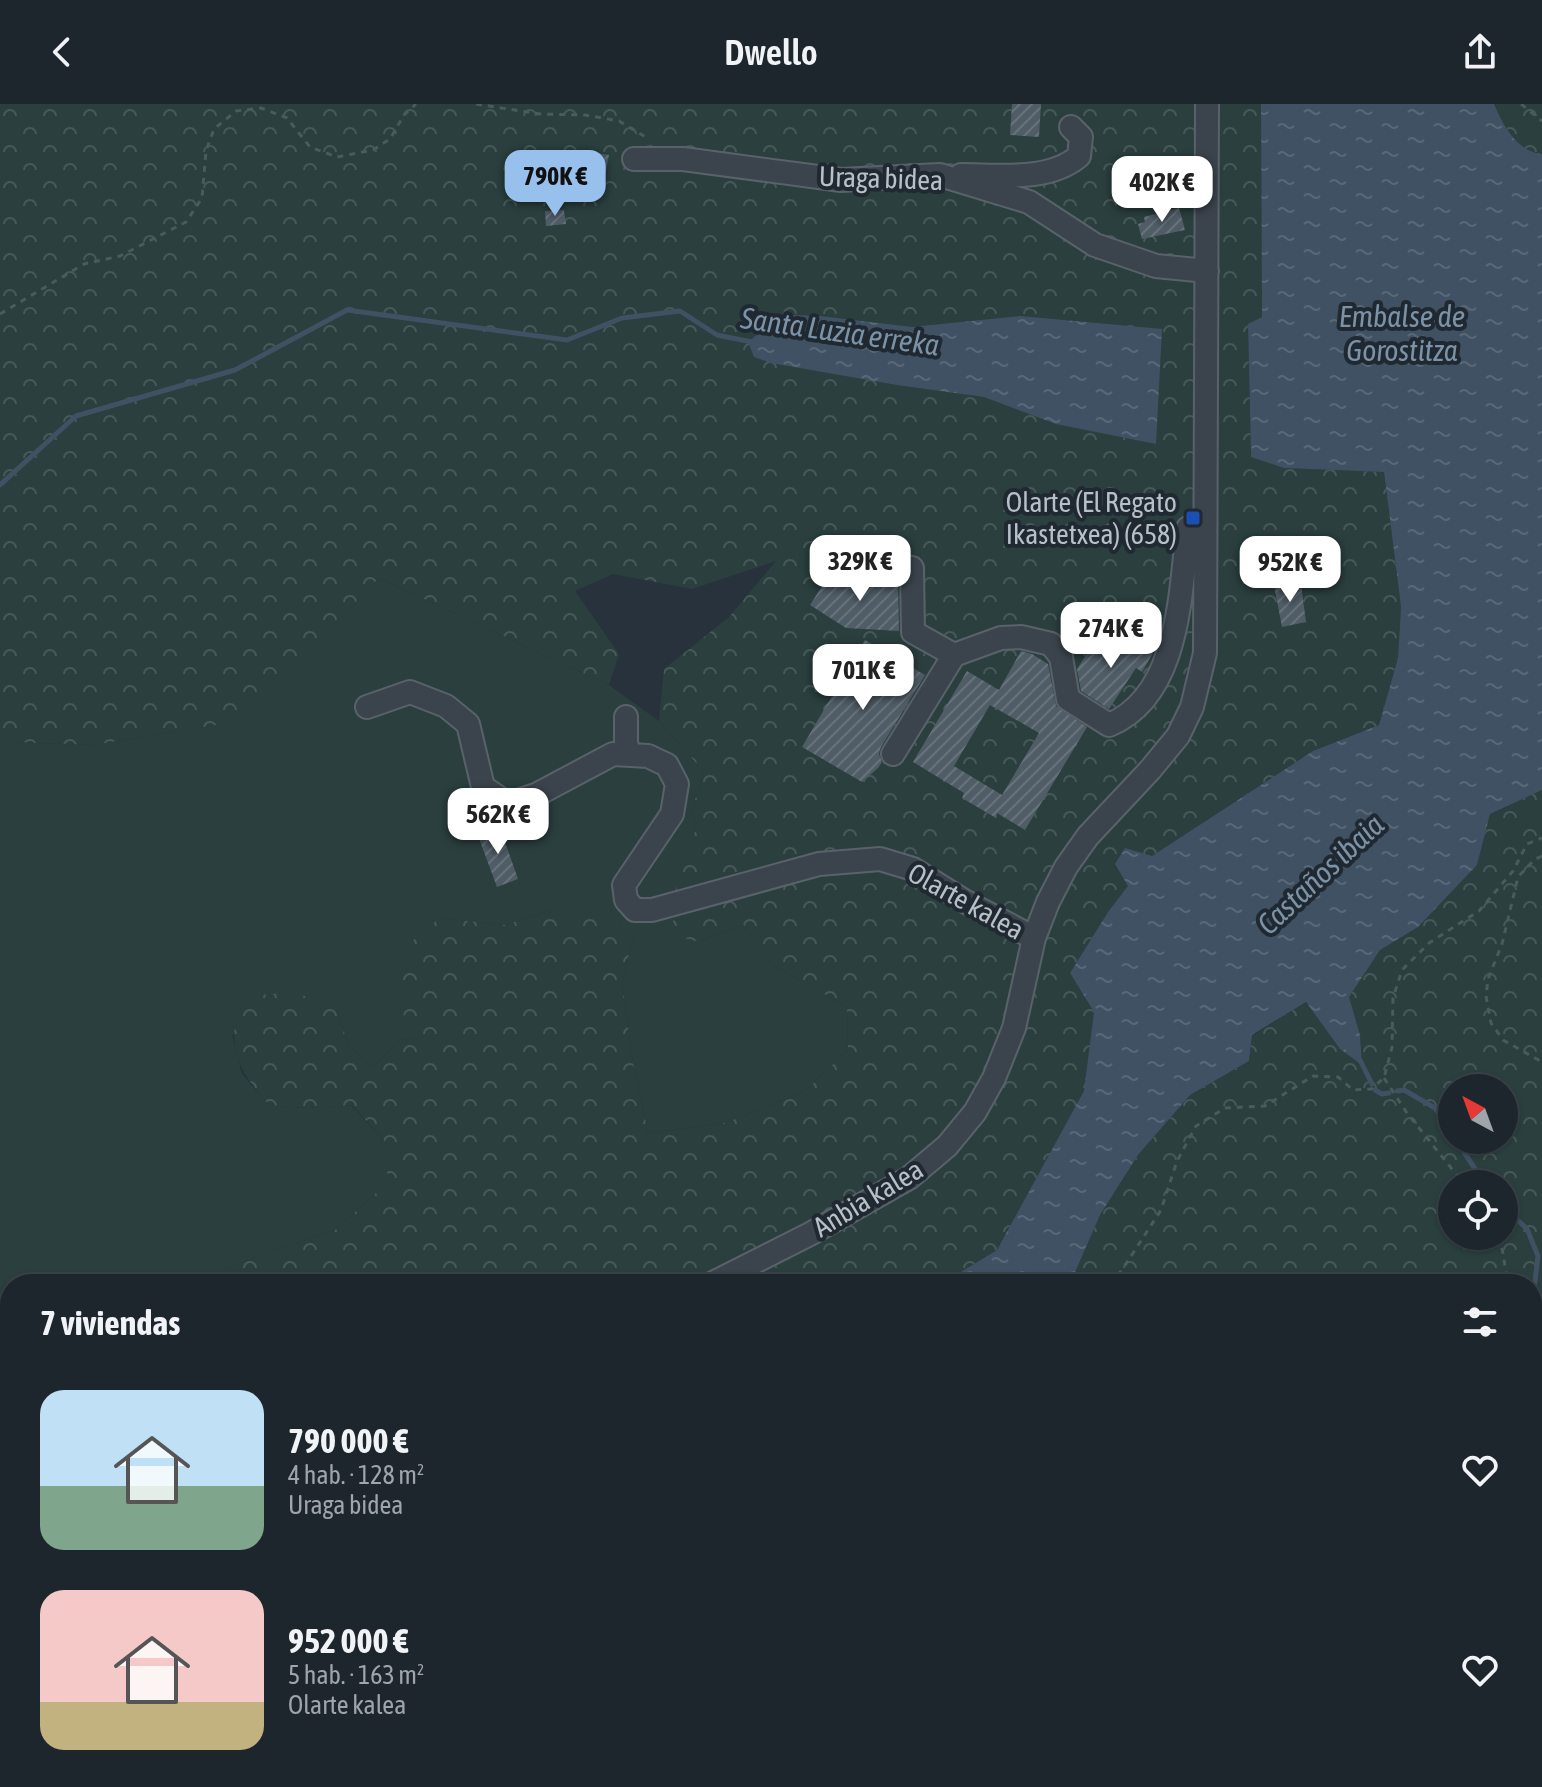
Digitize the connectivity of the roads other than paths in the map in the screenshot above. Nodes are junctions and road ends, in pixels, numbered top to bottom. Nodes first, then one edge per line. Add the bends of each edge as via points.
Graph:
1 (1207, 104) edge
2 (1071, 127) dead end
3 (634, 159) dead end
4 (940, 175) junction
5 (1207, 271) junction
6 (1205, 527) junction
7 (876, 561) dead end
8 (954, 655) junction
9 (367, 707) dead end
10 (626, 717) dead end
11 (893, 754) dead end
12 (629, 755) junction
13 (1034, 938) junction
14 (731, 1274) edge

1 - 5 street, Olarte kalea
2 - 4 street via 1081,137 1079,156 1053,169
3 - 4 street, Uraga bidea via 683,159 841,180
4 - 5 street, Uraga bidea via 1029,202 1095,245 1156,266
5 - 6 street, Olarte kalea
6 - 8 street via 1188,528 1174,638 1165,661 1154,684 1121,720 1109,725 1068,699 1061,657 1051,644 1001,638
6 - 13 street, Olarte kalea via 1205,653 1192,707 1165,753 1076,851
7 - 8 street via 912,568 913,632
8 - 11 street
9 - 12 street via 410,692 446,706 468,724 483,787 508,804 613,754
10 - 12 street
12 - 13 street, Olarte kalea via 667,765 677,784 672,814 624,885 626,900 635,910 652,910 819,864 880,859 913,869
13 - 14 street, Anbia kalea via 1014,1028 994,1078 947,1146 909,1178

